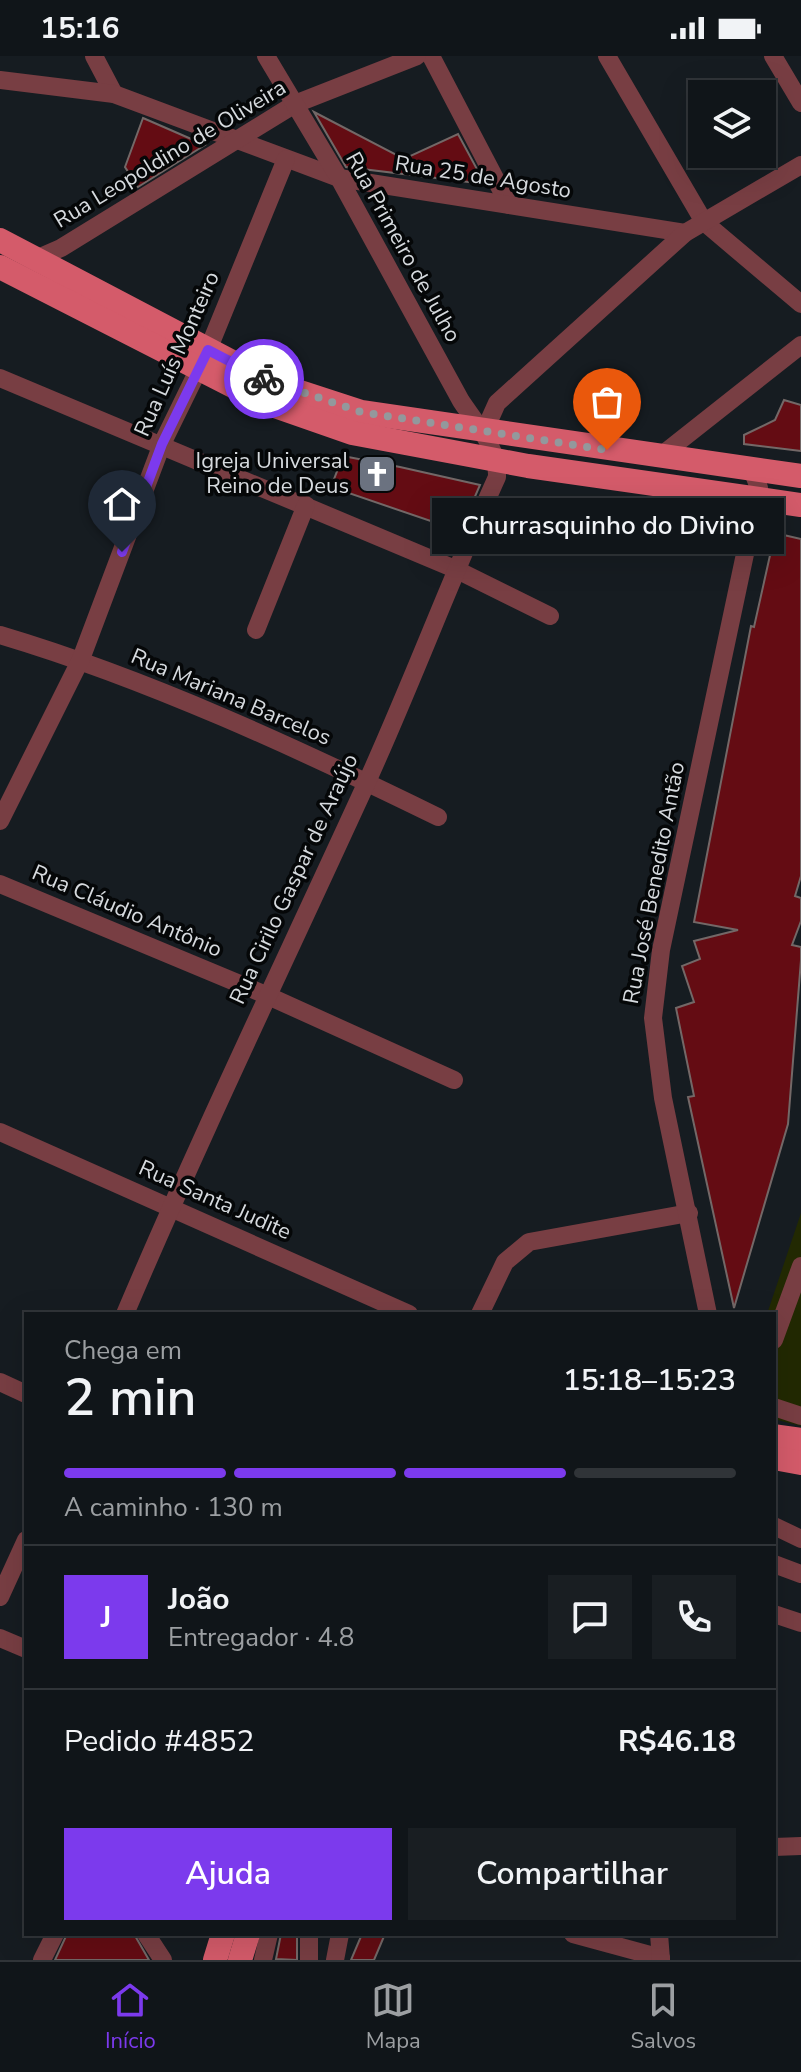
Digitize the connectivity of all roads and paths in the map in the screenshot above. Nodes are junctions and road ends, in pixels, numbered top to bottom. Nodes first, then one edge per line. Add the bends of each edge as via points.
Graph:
1 (94, 56) edge
2 (266, 56) edge
3 (417, 56) edge
4 (431, 56) edge
5 (607, 56) edge
6 (773, 56) edge
7 (0, 80) edge
8 (114, 94) junction
9 (801, 103) edge
10 (295, 104) junction
11 (234, 140) junction
12 (286, 159) junction
13 (801, 165) edge
14 (339, 178) junction
15 (509, 205) junction
16 (704, 222) junction
17 (685, 233) junction
18 (0, 240) edge
19 (38, 258) junction
20 (0, 267) edge
21 (801, 304) edge
22 (801, 345) edge
23 (202, 360) junction
24 (0, 378) edge
25 (484, 432) junction
26 (162, 444) junction
27 (658, 458) junction
28 (498, 461) junction
29 (746, 466) junction
30 (801, 476) edge
31 (756, 498) junction
32 (306, 505) junction
33 (801, 505) edge
34 (455, 569) junction
35 (550, 616) dead end
36 (256, 630) dead end
37 (0, 635) edge
38 (81, 659) junction
39 (367, 782) junction
40 (438, 817) dead end
41 (0, 821) edge
42 (0, 884) edge
43 (266, 995) junction
44 (454, 1080) dead end
45 (0, 1132) edge
46 (171, 1206) junction
47 (689, 1213) junction
48 (801, 1266) edge
49 (126, 1312) edge
50 (405, 1312) edge
51 (481, 1312) edge
52 (708, 1312) edge
53 (776, 1335) edge
54 (0, 1382) edge
55 (24, 1393) edge
56 (776, 1408) edge
57 (801, 1416) edge
58 (776, 1436) edge
59 (801, 1440) edge
60 (776, 1458) edge
61 (801, 1463) edge
62 (776, 1527) edge
63 (801, 1539) edge
64 (24, 1544) edge
65 (776, 1565) edge
66 (801, 1574) edge
67 (0, 1597) edge
68 (776, 1615) edge
69 (801, 1623) edge
70 (0, 1638) edge
71 (24, 1648) edge
72 (801, 1846) edge
73 (776, 1847) edge
74 (54, 1936) edge
75 (147, 1936) edge
76 (222, 1936) edge
77 (247, 1936) edge
78 (269, 1936) edge
79 (309, 1936) edge
80 (340, 1936) edge
81 (580, 1936) edge
82 (659, 1936) edge
83 (661, 1959) edge
84 (42, 1960) edge
85 (163, 1960) edge
86 (215, 1960) edge
87 (240, 1960) edge
88 (263, 1960) edge
89 (309, 1960) edge
90 (335, 1960) edge

1 - 8 street
2 - 10 street, Rua Primeiro de Julho
3 - 10 street, Rua Leopoldino de Oliveira
4 - 15 street
5 - 16 street
6 - 9 street
7 - 8 street, Rua 25 de Agosto
8 - 11 street, Rua 25 de Agosto
10 - 11 street, Rua Leopoldino de Oliveira
10 - 14 street, Rua Primeiro de Julho
11 - 12 street, Rua 25 de Agosto
11 - 19 street, Rua Leopoldino de Oliveira
12 - 14 street, Rua 25 de Agosto
12 - 23 street, Rua Luís Monteiro
13 - 16 street
14 - 15 street, Rua 25 de Agosto
14 - 25 street, Rua Primeiro de Julho via 461,401
15 - 17 street, Rua 25 de Agosto
16 - 17 street
16 - 21 street
17 - 25 street via 497,403
18 - 19 main road
19 - 23 main road
20 - 23 main road
22 - 27 street
23 - 25 main road via 361,412
23 - 26 street, Rua Luís Monteiro
23 - 28 main road via 266,403 352,433
24 - 26 street
25 - 27 main road
25 - 28 street, Rua Primeiro de Julho
26 - 32 street
26 - 38 street, Rua Luís Monteiro
27 - 29 main road
28 - 31 main road
28 - 34 street, Rua Cirilo Gaspar de Araújo via 497,477
29 - 30 main road
29 - 31 street, Rua José Benedito Antão via 757,479
31 - 33 main road
31 - 47 street, Rua José Benedito Antão via 661,950 653,1018 663,1098
32 - 34 street
32 - 36 street
34 - 35 street
34 - 39 street, Rua Cirilo Gaspar de Araújo
37 - 38 street, Rua Mariana Barcelos
38 - 39 street, Rua Mariana Barcelos
38 - 41 street, Rua Luís Monteiro
39 - 40 street, Rua Mariana Barcelos
39 - 43 street, Rua Cirilo Gaspar de Araújo
42 - 43 street, Rua Cláudio Antônio
43 - 44 street, Rua Cláudio Antônio
43 - 46 street, Rua Cirilo Gaspar de Araújo
45 - 46 street, Rua Santa Judite
46 - 49 street, Rua Cirilo Gaspar de Araújo
46 - 50 street, Rua Santa Judite
47 - 51 street via 529,1242 505,1262
47 - 52 street, Rua José Benedito Antão
48 - 53 street
54 - 55 street
56 - 57 street
58 - 59 main road
60 - 61 main road
62 - 63 street
64 - 67 street
65 - 66 street
68 - 69 street
70 - 71 street
72 - 73 street
74 - 84 street
75 - 85 street
76 - 86 main road
77 - 87 main road
78 - 88 street
79 - 89 street
80 - 90 street
81 - 83 street
82 - 83 street

